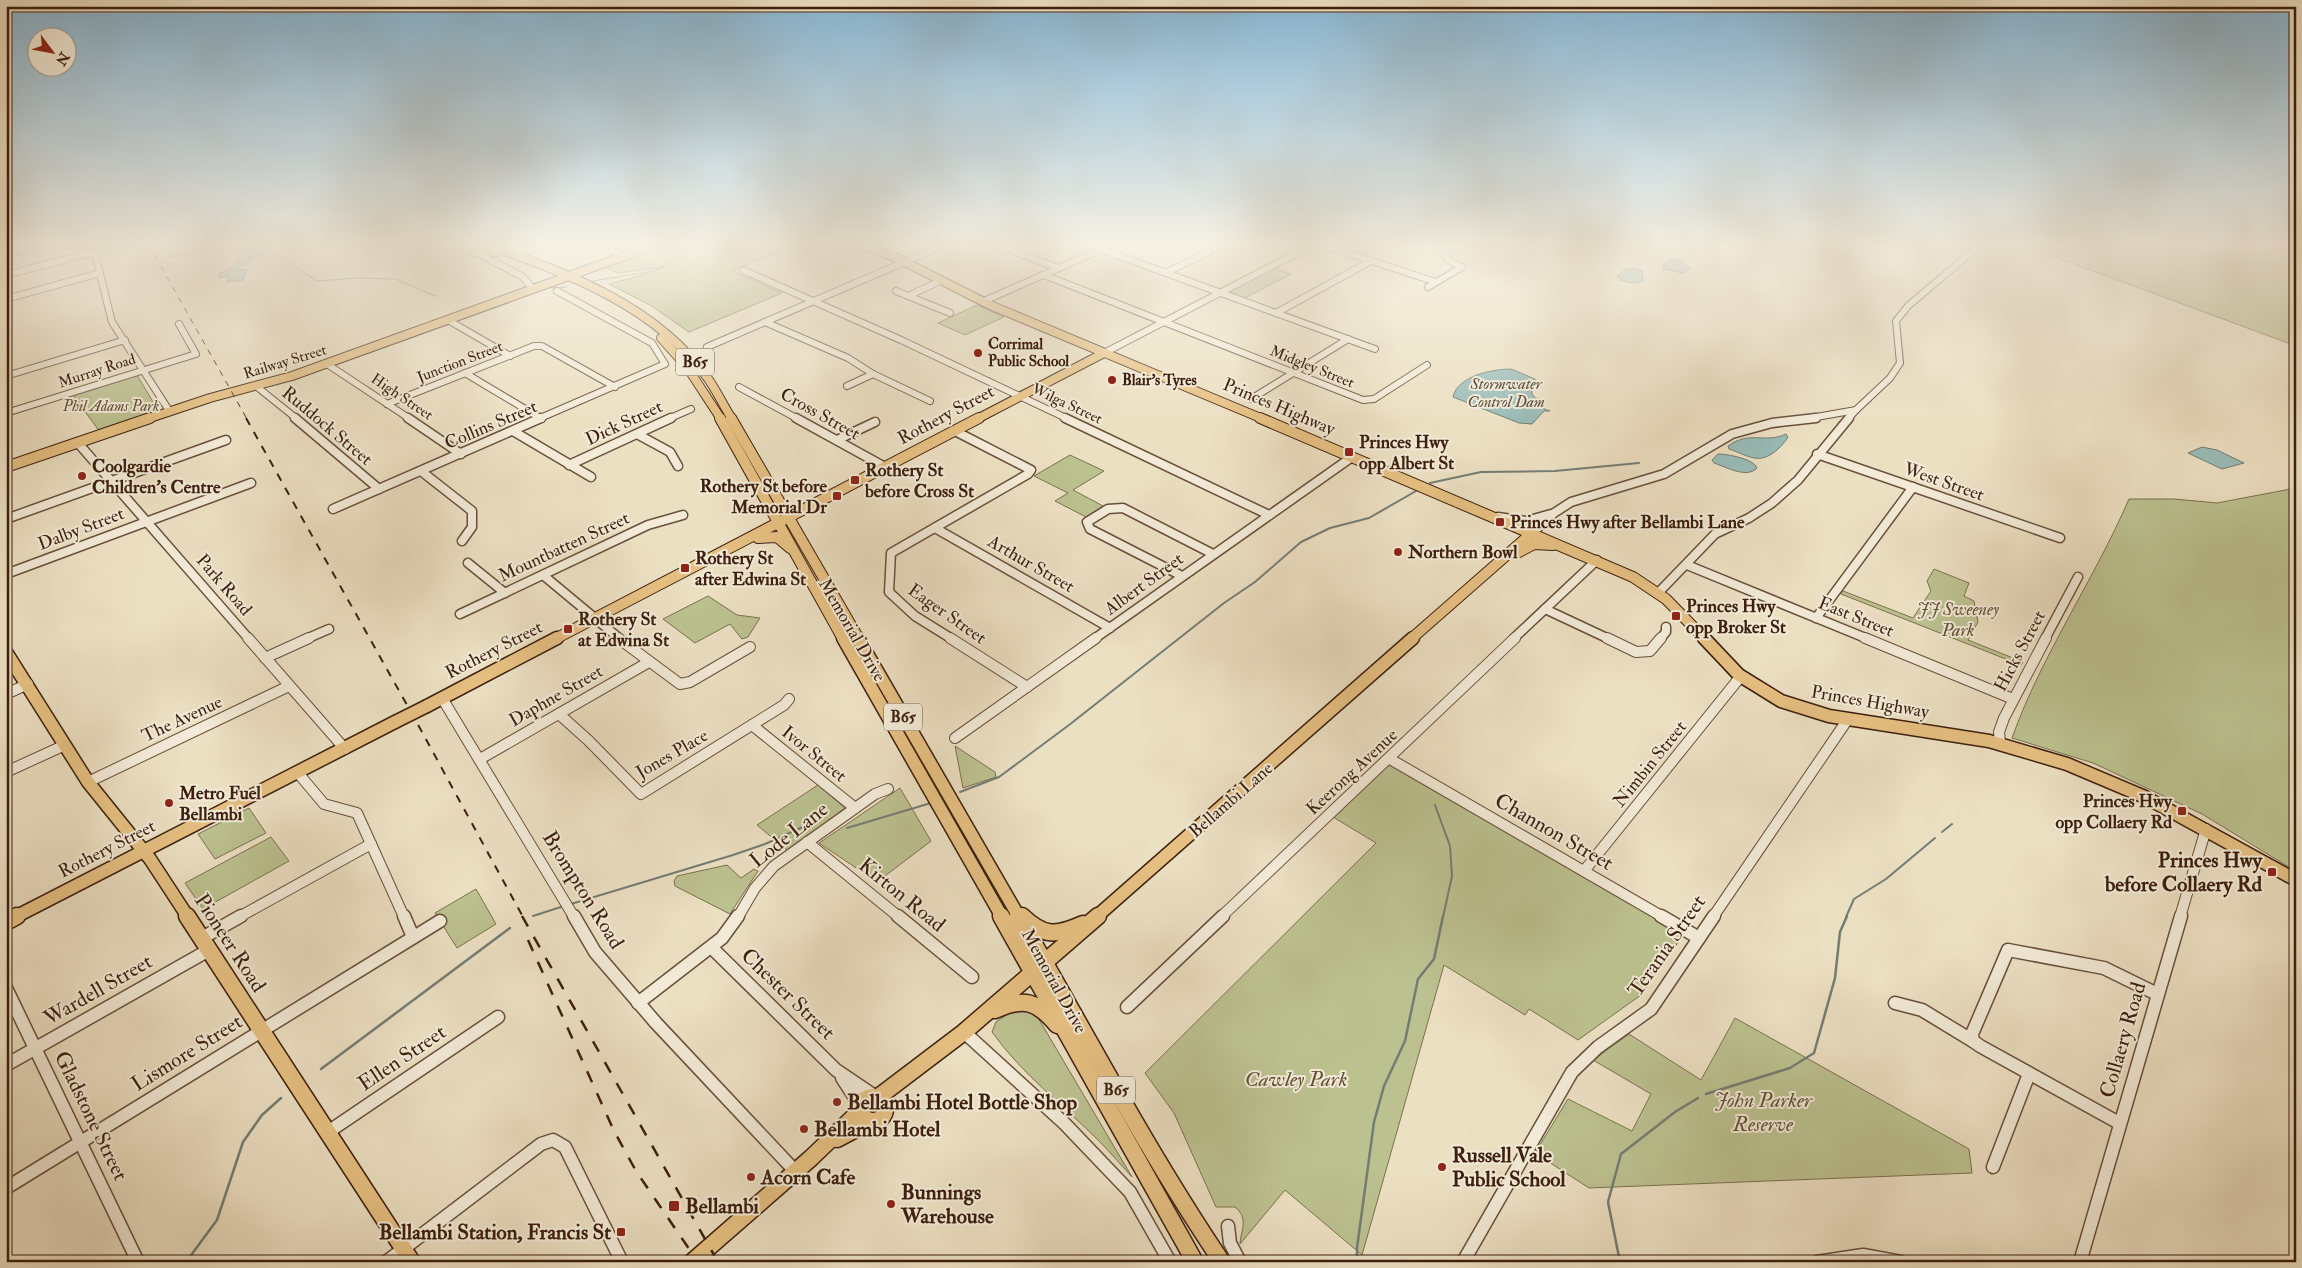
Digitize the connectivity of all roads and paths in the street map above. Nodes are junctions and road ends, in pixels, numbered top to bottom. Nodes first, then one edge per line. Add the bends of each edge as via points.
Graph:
1 (108, 304) edge
2 (491, 304) edge
3 (581, 304) edge
4 (614, 304) edge
5 (626, 304) edge
6 (807, 304) edge
7 (817, 304) edge
8 (927, 304) edge
9 (987, 304) edge
10 (1119, 304) edge
11 (1195, 304) edge
12 (1252, 304) edge
13 (1292, 304) edge
14 (1910, 304) edge
15 (1276, 313) junction
16 (950, 314) dead end
17 (448, 320) junction
18 (1163, 321) junction
19 (765, 322) junction
20 (179, 324) dead end
21 (1348, 339) junction
22 (126, 340) junction
23 (542, 346) joint
24 (707, 347) dead end
25 (1375, 349) dead end
26 (1104, 353) junction
27 (510, 356) junction
28 (327, 364) junction
29 (1427, 365) dead end
30 (661, 367) joint
31 (144, 370) junction
32 (1294, 372) junction
33 (465, 373) junction
34 (873, 374) junction
35 (6, 376) edge
36 (256, 386) junction
37 (846, 386) dead end
38 (615, 387) junction
39 (739, 387) dead end
40 (1020, 397) junction
41 (1251, 399) dead end
42 (930, 401) dead end
43 (388, 404) junction
44 (691, 409) dead end
45 (1856, 410) junction
46 (170, 412) junction
47 (6, 413) edge
48 (542, 419) junction
49 (875, 422) dead end
50 (513, 431) junction
51 (955, 431) junction
52 (637, 434) junction
53 (226, 440) dead end
54 (837, 440) junction
55 (78, 443) junction
56 (461, 454) junction
57 (1817, 454) junction
58 (1352, 456) junction
59 (569, 465) junction
60 (678, 466) dead end
61 (6, 467) edge
62 (885, 468) junction
63 (421, 471) junction
64 (591, 478) dead end
65 (111, 481) junction
66 (251, 483) dead end
67 (1913, 487) junction
68 (379, 489) junction
69 (772, 489) junction
70 (822, 500) junction
71 (333, 510) dead end
72 (1554, 513) junction
73 (1269, 514) junction
74 (683, 515) dead end
75 (1493, 516) junction
76 (6, 519) edge
77 (784, 520) junction
78 (147, 522) junction
79 (935, 528) junction
80 (1532, 532) junction
81 (2060, 538) dead end
82 (462, 541) dead end
83 (737, 545) junction
84 (1570, 548) junction
85 (793, 551) junction
86 (1213, 554) junction
87 (1597, 560) junction
88 (468, 564) dead end
89 (1687, 565) junction
90 (1490, 570) junction
91 (6, 574) edge
92 (543, 575) junction
93 (1182, 576) junction
94 (2078, 577) dead end
95 (1659, 592) junction
96 (505, 594) junction
97 (1545, 609) junction
98 (460, 614) dead end
99 (1816, 618) junction
100 (595, 619) junction
101 (1666, 627) dead end
102 (1110, 628) junction
103 (329, 629) dead end
104 (750, 647) dead end
105 (6, 652) edge
106 (265, 658) junction
107 (649, 662) junction
108 (1741, 676) junction
109 (28, 684) junction
110 (290, 686) junction
111 (1027, 687) junction
112 (6, 694) edge
113 (442, 698) junction
114 (790, 699) dead end
115 (2014, 699) junction
116 (559, 714) junction
117 (1848, 719) junction
118 (752, 725) junction
119 (955, 738) dead end
120 (2000, 743) junction
121 (65, 746) junction
122 (344, 749) junction
123 (480, 759) junction
124 (1390, 759) junction
125 (6, 772) edge
126 (298, 773) junction
127 (88, 782) junction
128 (888, 789) dead end
129 (855, 808) junction
130 (2206, 829) junction
131 (807, 842) junction
132 (371, 844) junction
133 (145, 851) junction
134 (1584, 871) junction
135 (2296, 880) edge
136 (1010, 904) junction
137 (567, 905) joint
138 (1095, 918) junction
139 (440, 921) dead end
140 (6, 922) edge
141 (414, 937) junction
142 (1699, 938) junction
143 (206, 944) junction
144 (712, 948) junction
145 (1039, 968) junction
146 (972, 977) dead end
147 (6, 988) edge
148 (2157, 994) junction
149 (638, 1003) junction
150 (1895, 1003) dead end
151 (1127, 1007) dead end
152 (498, 1017) dead end
153 (980, 1018) junction
154 (262, 1030) junction
155 (964, 1032) junction
156 (1974, 1041) junction
157 (1073, 1046) junction
158 (36, 1048) junction
159 (6, 1065) edge
160 (836, 1070) junction
161 (2029, 1074) junction
162 (880, 1102) junction
163 (864, 1112) junction
164 (2119, 1123) junction
165 (328, 1132) junction
166 (842, 1136) junction
167 (81, 1142) junction
168 (811, 1158) junction
169 (1994, 1166) dead end
170 (796, 1171) junction
171 (6, 1188) edge
172 (744, 1216) junction
173 (1228, 1226) dead end
174 (403, 1248) junction
175 (138, 1262) edge
176 (386, 1262) edge
177 (412, 1262) edge
178 (622, 1262) edge
179 (692, 1262) edge
180 (1170, 1262) edge
181 (1195, 1262) edge
182 (1222, 1262) edge
183 (1240, 1262) edge
184 (1463, 1262) edge
185 (1817, 1262) edge
186 (1901, 1262) edge
187 (2080, 1262) edge

1 - 22 street via 112,322
2 - 17 main road, Railway Street
3 - 30 street via 652,343 665,362
4 - 77 main road, Memorial Drive / B65 via 651,329 685,363
5 - 69 main road, Memorial Drive / B65 via 647,317 688,354 714,388
6 - 19 street
7 - 40 street, Wilga Street
8 - 16 street
9 - 26 main road, Princes Highway
10 - 18 street, Midgley Street
11 - 18 street
12 - 15 street
13 - 15 street
14 - 45 street via 1896,321 1900,363 1890,378
15 - 21 street
17 - 27 street
17 - 28 main road, Railway Street
18 - 26 street
18 - 32 street, Midgley Street
19 - 24 street
19 - 34 street via 848,358
20 - 31 street, Murray Road via 196,354
21 - 25 street
21 - 32 street
22 - 31 street
22 - 35 street
23 - 27 street, Junction Street
23 - 38 street
26 - 40 main road, Rothery Street
26 - 58 main road, Princes Highway
27 - 33 street, Junction Street
28 - 36 main road, Railway Street
28 - 43 street, High Street
29 - 32 street, Midgley Street via 1369,400
30 - 38 street, Collins Street
31 - 46 street
31 - 47 street, Murray Road
32 - 41 street
33 - 43 street, Junction Street
33 - 48 street
34 - 37 street
34 - 42 street
36 - 46 main road, Railway Street
36 - 68 street, Ruddock Street
38 - 48 street, Collins Street
39 - 54 street, Cross Street
40 - 51 main road, Rothery Street
40 - 73 street, Wilga Street
43 - 56 street, High Street
44 - 52 street, Dick Street
45 - 57 street
45 - 72 street via 1772,423 1732,434 1664,474 1589,495
46 - 55 main road, Railway Street
48 - 50 street, Collins Street
49 - 54 street
50 - 56 street, Collins Street
50 - 59 street
51 - 62 main road, Rothery Street
51 - 79 street, Eager Street via 1030,470
52 - 59 street, Dick Street
52 - 60 street via 670,452
53 - 65 street
54 - 62 street, Cross Street
55 - 61 main road, Railway Street
55 - 65 street, Park Road
56 - 63 street, Collins Street
57 - 67 street, West Street
57 - 89 street via 1798,480 1772,503 1715,534
58 - 73 street, Albert Street
58 - 75 main road, Princes Highway
59 - 64 street
62 - 70 main road, Rothery Street
63 - 68 street, Collins Street
63 - 82 street via 472,511 472,527
65 - 76 street
65 - 78 street, Park Road
66 - 78 street, Dalby Street
67 - 81 street, West Street
67 - 99 street
68 - 71 street, Collins Street
69 - 70 main road via 793,505
69 - 77 main road, Memorial Drive / B65
70 - 77 main road, Rothery Street
72 - 75 street via 1526,520
72 - 80 street
73 - 86 street, Albert Street
74 - 92 street, Mountbatten Street via 648,525
75 - 80 main road, Princes Highway
77 - 83 main road, Rothery Street
77 - 85 main road, Memorial Drive / B65
77 - 136 main road, Memorial Drive / B65
78 - 91 street, Dalby Street
78 - 106 street, Park Road
79 - 102 street, Arthur Street
79 - 111 street, Eager Street via 891,553 889,592 915,616
80 - 84 main road, Princes Highway
80 - 90 main road, Bellambi Lane
83 - 85 main road via 772,536
83 - 100 main road, Rothery Street
84 - 87 main road, Princes Highway
84 - 90 main road via 1534,544
85 - 145 main road, Memorial Drive / B65
86 - 93 street, Albert Street
86 - 93 street via 1123,508 1107,509 1087,522 1090,529
87 - 95 main road, Princes Highway
87 - 97 street, Keerong Avenue
88 - 96 street
89 - 95 street
89 - 99 street, East Street
90 - 138 main road, Bellambi Lane
92 - 96 street, Mountbatten Street
92 - 100 street
93 - 102 street, Albert Street
94 - 115 street, Hicks Street
95 - 108 main road, Princes Highway
96 - 98 street, Mountbatten Street
97 - 101 street via 1636,652 1650,651 1666,632
97 - 124 street, Keerong Avenue
99 - 115 street, East Street
100 - 107 street
100 - 113 main road, Rothery Street
102 - 111 street, Albert Street
103 - 106 street
104 - 107 street via 684,684
105 - 109 main road, Pioneer Road
106 - 110 street, Park Road
107 - 116 street, Daphne Street
108 - 117 main road, Princes Highway via 1786,703
108 - 134 street, Nimbin Street
109 - 112 street
109 - 121 main road, Pioneer Road
110 - 122 street, Park Road
110 - 127 street, The Avenue
111 - 119 street, Albert Street
113 - 122 main road, Rothery Street, bridge
113 - 123 street, Brompton Road
114 - 118 street, Jones Place
115 - 120 street, Hicks Street via 1999,732
116 - 118 street, Jones Place via 641,794
116 - 123 street, Daphne Street
117 - 120 main road, Princes Highway
117 - 142 street, Terania Street
118 - 129 street, Ivor Street
120 - 130 main road, Princes Highway via 2110,780
121 - 125 street
121 - 127 main road, Pioneer Road
122 - 126 main road, Rothery Street
123 - 137 street, Brompton Road
124 - 134 street, Channon Street
124 - 151 street, Keerong Avenue
126 - 132 street via 324,804 357,813
126 - 133 main road, Rothery Street
127 - 133 main road, Pioneer Road
128 - 129 street, Lode Lane
129 - 131 street, Lode Lane
130 - 135 main road, Princes Highway
130 - 148 street, Collaery Road
131 - 144 street, Lode Lane via 763,877 730,928
131 - 146 street, Kirton Road
132 - 141 street
132 - 143 street, Wardell Street
133 - 140 main road, Rothery Street
133 - 143 main road, Pioneer Road
134 - 142 street, Channon Street
136 - 138 main road via 1030,924 1051,934 1069,931
136 - 145 main road, Memorial Drive / B65
137 - 149 street, Brompton Road via 594,952
138 - 145 main road, Bellambi Lane
139 - 141 street, Lismore Street
141 - 154 street, Lismore Street
142 - 184 street, Terania Street via 1651,1009 1598,1047 1572,1072
143 - 154 main road, Pioneer Road
143 - 158 street, Wardell Street
144 - 149 street, Lode Lane
144 - 160 street, Chester Street
145 - 153 main road, Bellambi Lane
145 - 157 main road, Memorial Drive / B65
145 - 182 main road, Memorial Drive / B65
147 - 158 street, Gladstone Street
148 - 156 street via 2104,968 2008,950 1972,1034
148 - 164 street, Collaery Road
149 - 170 street, Brompton Road
150 - 156 street via 1922,1010
152 - 165 street, Ellen Street
153 - 155 main road, Bellambi Lane
153 - 157 main road via 1010,1003 1034,1004 1051,1017
154 - 165 main road, Pioneer Road
154 - 167 street, Lismore Street
155 - 162 main road, Bellambi Lane via 925,1063 901,1088
155 - 180 street via 1065,1124 1130,1192
156 - 161 street
157 - 181 main road, Memorial Drive / B65
158 - 159 street, Wardell Street
158 - 167 street, Gladstone Street
160 - 162 street, Chester Street
160 - 163 street
161 - 164 street
161 - 169 street
162 - 163 main road via 881,1117
163 - 166 main road
163 - 168 main road
164 - 187 street, Collaery Road
165 - 174 main road, Pioneer Road
166 - 168 main road
166 - 172 street via 782,1192
167 - 171 street, Lismore Street
167 - 175 street, Gladstone Street
168 - 170 main road
170 - 172 main road
172 - 179 main road
173 - 183 street via 1230,1243
174 - 176 street
174 - 177 main road, Pioneer Road
174 - 178 street via 541,1144 552,1140 565,1147
185 - 186 street via 1863,1255

